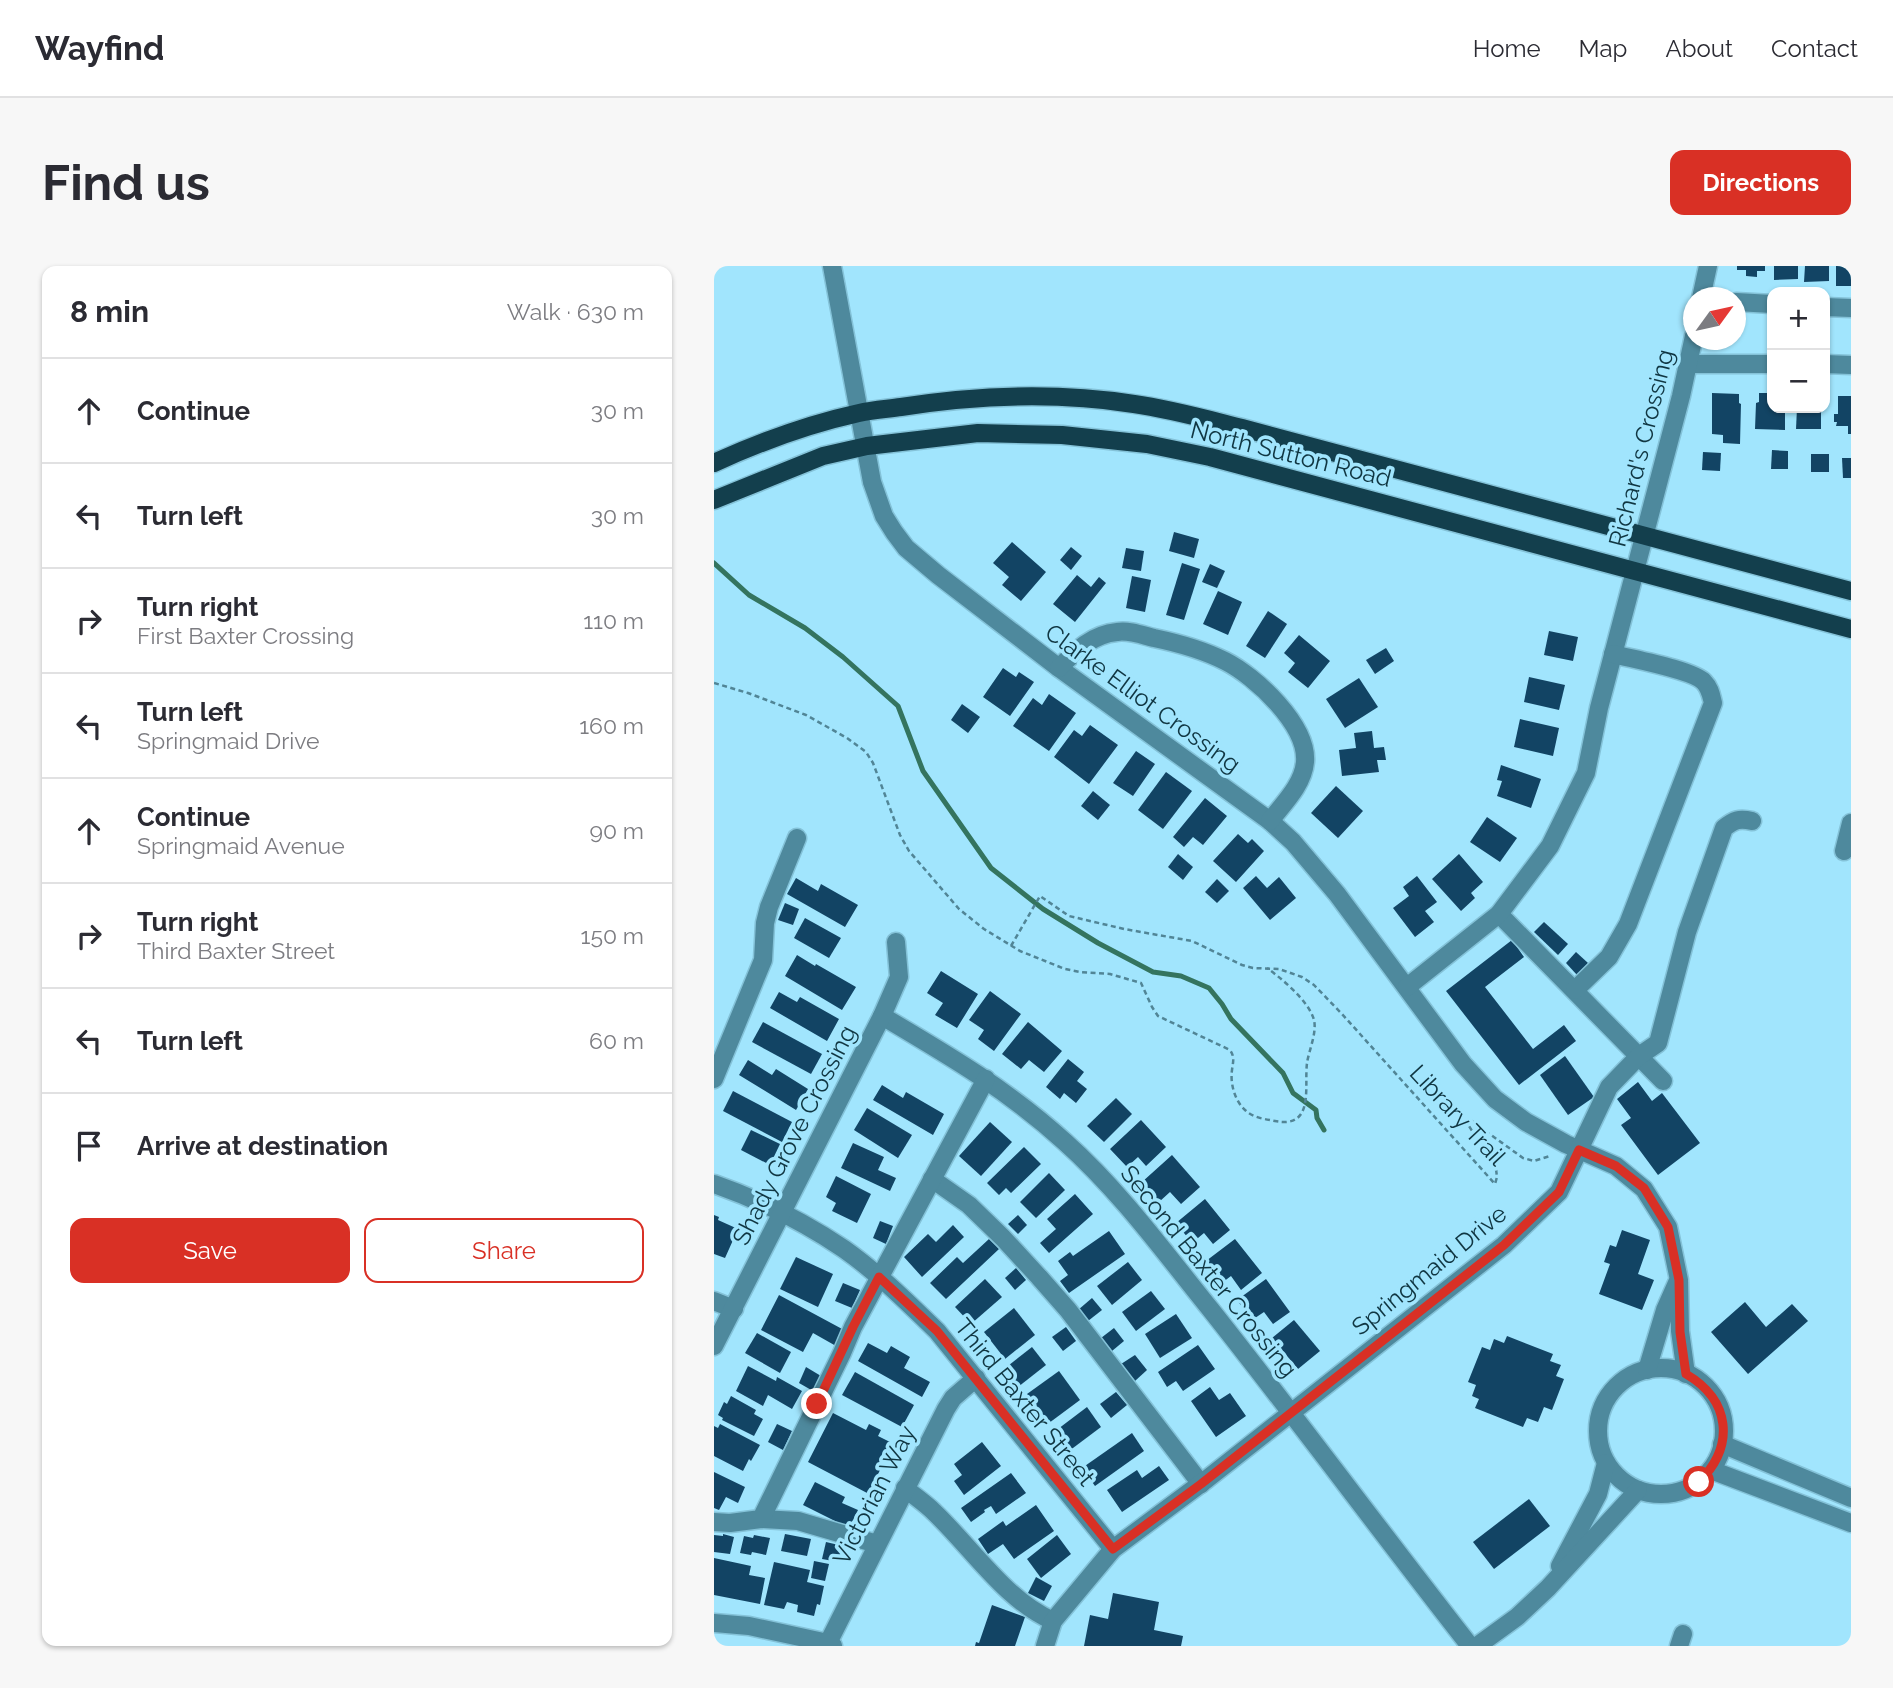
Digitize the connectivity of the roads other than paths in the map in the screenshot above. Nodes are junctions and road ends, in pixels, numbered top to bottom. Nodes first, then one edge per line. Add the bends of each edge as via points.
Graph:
1 (832, 266) edge
2 (1708, 266) edge
3 (1703, 287) edge
4 (1746, 303) edge
5 (1767, 304) edge
6 (1830, 307) edge
7 (1851, 309) edge
8 (1690, 350) edge
9 (1688, 364) junction
10 (1767, 364) edge
11 (1830, 364) edge
12 (1851, 365) edge
13 (860, 413) junction
14 (867, 446) junction
15 (714, 463) edge
16 (714, 500) edge
17 (1644, 535) junction
18 (1635, 571) junction
19 (1851, 591) edge
20 (1851, 628) edge
21 (1613, 654) junction
22 (1059, 668) junction
23 (1269, 821) junction
24 (1752, 821) dead end
25 (1851, 823) edge
26 (797, 838) dead end
27 (1843, 851) dead end
28 (1499, 914) junction
29 (896, 942) dead end
30 (1407, 987) junction
31 (1575, 990) junction
32 (882, 1016) junction
33 (1639, 1056) junction
34 (714, 1079) edge
35 (986, 1079) junction
36 (1663, 1081) dead end
37 (1579, 1150) junction
38 (932, 1179) junction
39 (714, 1184) edge
40 (782, 1212) junction
41 (879, 1277) junction
42 (1679, 1280) junction
43 (714, 1301) edge
44 (734, 1309) junction
45 (714, 1346) edge
46 (1647, 1370) junction
47 (1686, 1374) junction
48 (976, 1378) junction
49 (1291, 1412) junction
50 (1722, 1444) junction
51 (1606, 1463) junction
52 (1710, 1471) junction
53 (1201, 1484) junction
54 (905, 1488) junction
55 (1638, 1490) junction
56 (1851, 1498) edge
57 (761, 1519) junction
58 (714, 1522) edge
59 (1851, 1523) edge
60 (877, 1544) junction
61 (1113, 1549) junction
62 (1548, 1588) junction
63 (1053, 1621) junction
64 (714, 1623) edge
65 (830, 1645) edge
66 (1045, 1646) edge
67 (1470, 1646) edge
68 (1477, 1646) edge

1 - 13 street, Clarke Elliot Crossing
2 - 3 street
4 - 5 street
6 - 7 street
8 - 9 street, Richard's Crossing
9 - 10 street
9 - 17 street, Richard's Crossing
11 - 12 street
13 - 14 street, Clarke Elliot Crossing
13 - 15 main road, North Sutton Road
13 - 17 main road, North Sutton Road via 960,398 1021,396 1132,404 1183,413
14 - 16 main road, North Sutton Road via 823,456
14 - 18 main road, North Sutton Road via 978,433 1147,444
14 - 22 street, Clarke Elliot Crossing via 872,482 884,516 906,548
17 - 18 street, Richard's Crossing
17 - 19 main road, North Sutton Road
18 - 20 main road, North Sutton Road
18 - 21 street, Richard's Crossing
21 - 28 street, Richard's Crossing via 1586,773 1550,846
21 - 31 street via 1691,674 1703,681 1713,703 1628,924 1609,957
22 - 23 street, Clarke Elliot Crossing
22 - 23 street via 1088,642 1122,631 1210,654 1246,674 1289,719 1300,735 1304,753 1296,787
23 - 30 street, Clarke Elliot Crossing via 1337,894
24 - 33 street, Springmaid Drive via 1734,820 1724,828 1687,932 1660,1037
25 - 27 street
26 - 34 street via 769,907 763,960
28 - 30 street, Richard's Crossing
28 - 31 street
29 - 32 street, Shady Grove Crossing via 899,977
30 - 37 street, Clarke Elliot Crossing via 1463,1064 1495,1099 1526,1122
31 - 33 street
32 - 35 street, Second Baxter Crossing
32 - 40 street, Shady Grove Crossing
33 - 36 street
33 - 37 street, Springmaid Drive via 1609,1087
35 - 38 street
35 - 49 street, Second Baxter Crossing via 1066,1142 1128,1206
37 - 42 street, Clarke Elliot Crossing via 1616,1166 1644,1188 1668,1227
37 - 49 street, Springmaid Drive via 1559,1192 1504,1245
38 - 41 street
38 - 53 street via 969,1205 1039,1277
39 - 40 street, Third Baxter Street
40 - 41 street, Third Baxter Street via 844,1249
40 - 44 street, Shady Grove Crossing
41 - 48 street, Third Baxter Street via 937,1331
41 - 57 street
42 - 46 street
42 - 47 street, Clarke Elliot Crossing
43 - 44 street
44 - 45 street, Shady Grove Crossing
46 - 47 street via 1667,1368
46 - 51 street via 1614,1389 1603,1406 1599,1445
47 - 50 street via 1705,1387 1719,1407
48 - 54 street, Victorian Way via 953,1398
48 - 61 street, Third Baxter Street
49 - 53 street, Springmaid Drive
49 - 67 street, Second Baxter Crossing
50 - 52 street
50 - 56 street
51 - 55 street
51 - 62 street via 1598,1494
52 - 55 street via 1685,1490 1653,1494
52 - 59 street
53 - 61 street, Springmaid Drive
54 - 60 street, Victorian Way
54 - 63 street via 1000,1582
55 - 62 street
57 - 58 street
57 - 60 street via 798,1521
60 - 65 street, Victorian Way
61 - 63 street, Springmaid Drive
62 - 68 street
63 - 66 street
64 - 65 street via 749,1626

